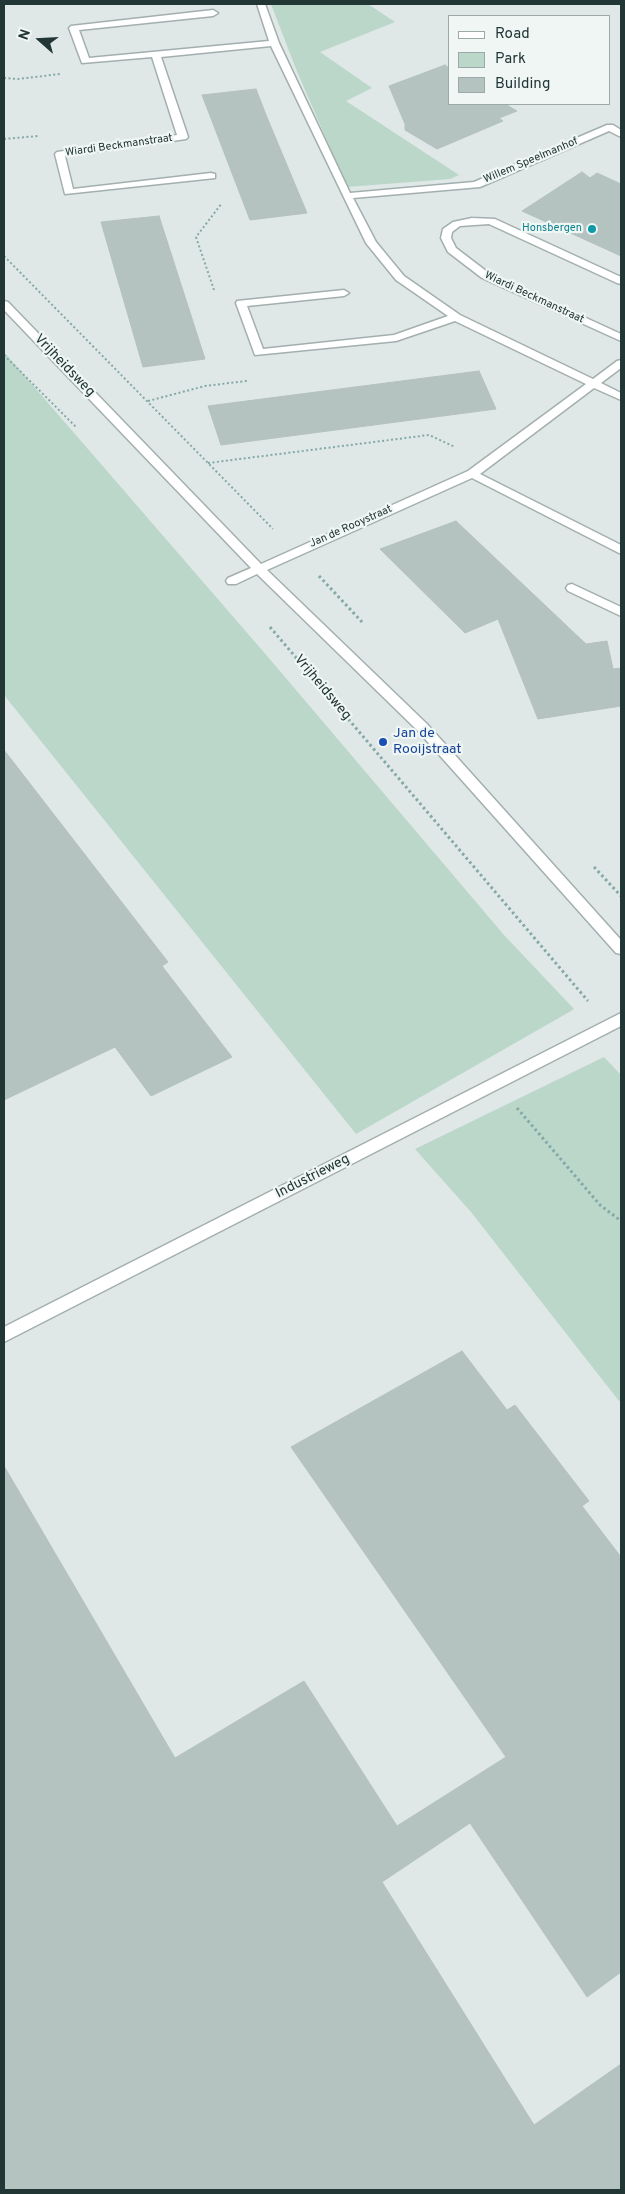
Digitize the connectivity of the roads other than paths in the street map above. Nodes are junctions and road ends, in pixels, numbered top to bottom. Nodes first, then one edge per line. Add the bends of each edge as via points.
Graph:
1 (262, 4) edge
2 (214, 13) dead end
3 (274, 43) junction
4 (156, 56) junction
5 (621, 134) edge
6 (211, 176) road end
7 (347, 196) junction
8 (621, 281) edge
9 (344, 293) dead end
10 (4, 304) edge
11 (456, 317) junction
12 (621, 338) edge
13 (621, 362) edge
14 (592, 383) junction
15 (621, 398) edge
16 (472, 474) junction
17 (621, 550) edge
18 (259, 569) junction
19 (232, 581) dead end
20 (572, 588) dead end
21 (621, 612) edge
22 (621, 949) edge
23 (615, 1022) edge
24 (4, 1335) edge

1 - 3 street
2 - 4 street via 74,28 85,61
3 - 4 street
3 - 7 street
4 - 6 street, Wiardi Beckmanstraat via 183,136 60,154 69,192
5 - 7 street, Willem Speelmanhof via 610,127 476,185
7 - 11 street via 371,243 400,278
8 - 12 street, Wiardi Beckmanstraat via 491,221 457,224 447,231 446,238 452,250 486,276
9 - 11 street via 241,303 259,353 396,338
10 - 18 street, Vrijheidsweg
11 - 14 street
13 - 14 street
14 - 15 street
14 - 16 street, Jan de Rooystraat
16 - 17 street
16 - 18 street, Jan de Rooystraat
18 - 19 street, Jan de Rooystraat
18 - 22 street, Vrijheidsweg via 422,727
20 - 21 street
23 - 24 street, Industrieweg

